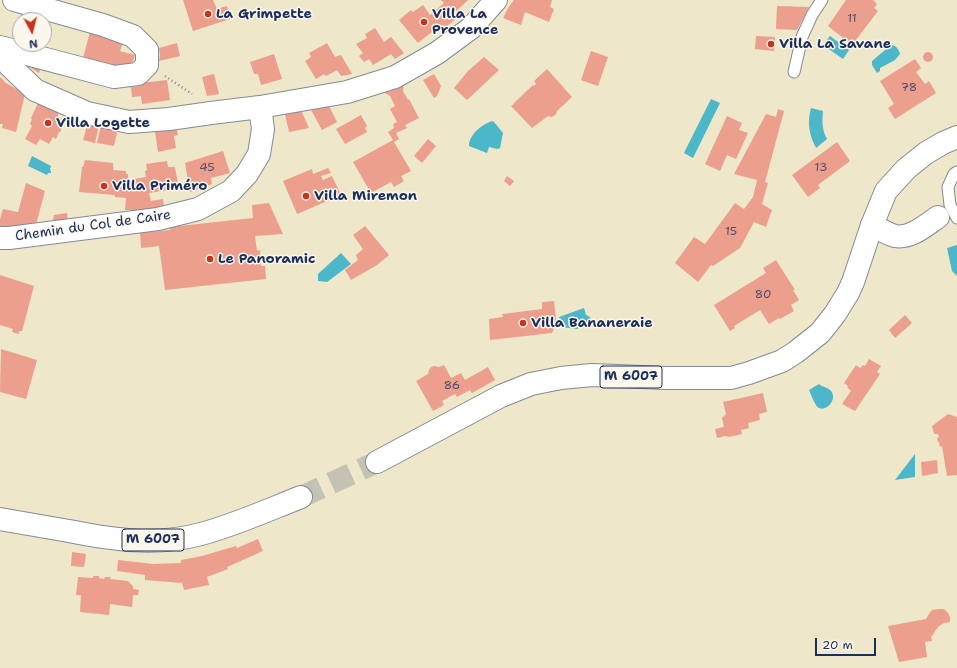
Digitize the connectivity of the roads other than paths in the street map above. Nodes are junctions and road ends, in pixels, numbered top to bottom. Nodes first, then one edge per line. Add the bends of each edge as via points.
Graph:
1 (14, 0) edge
2 (496, 0) edge
3 (822, 0) edge
4 (1, 48) edge
5 (794, 72) dead end
6 (260, 107) junction
7 (957, 137) edge
8 (957, 172) edge
9 (948, 218) edge
10 (872, 225) junction
11 (0, 238) edge
12 (377, 462) tunnel mouth
13 (301, 497) tunnel mouth
14 (0, 519) edge

1 - 4 street via 133,36 147,50 147,65 138,74 114,76
2 - 6 street via 471,28 437,53 395,77 347,92
3 - 5 lane via 802,37
4 - 6 street via 9,65 35,90 87,114 128,122
6 - 11 street, Chemin du Col de Caire via 263,129 259,154 247,174 231,191 198,209 158,219
7 - 10 street, M 6007 via 926,153 906,169 886,191
8 - 9 lane via 948,187
9 - 10 street via 909,235 896,236
10 - 12 street, M 6007 via 853,282 835,314 820,333 782,361 731,378 592,375 531,384 501,396
13 - 14 street, M 6007 via 230,525 171,540 136,541 103,538

